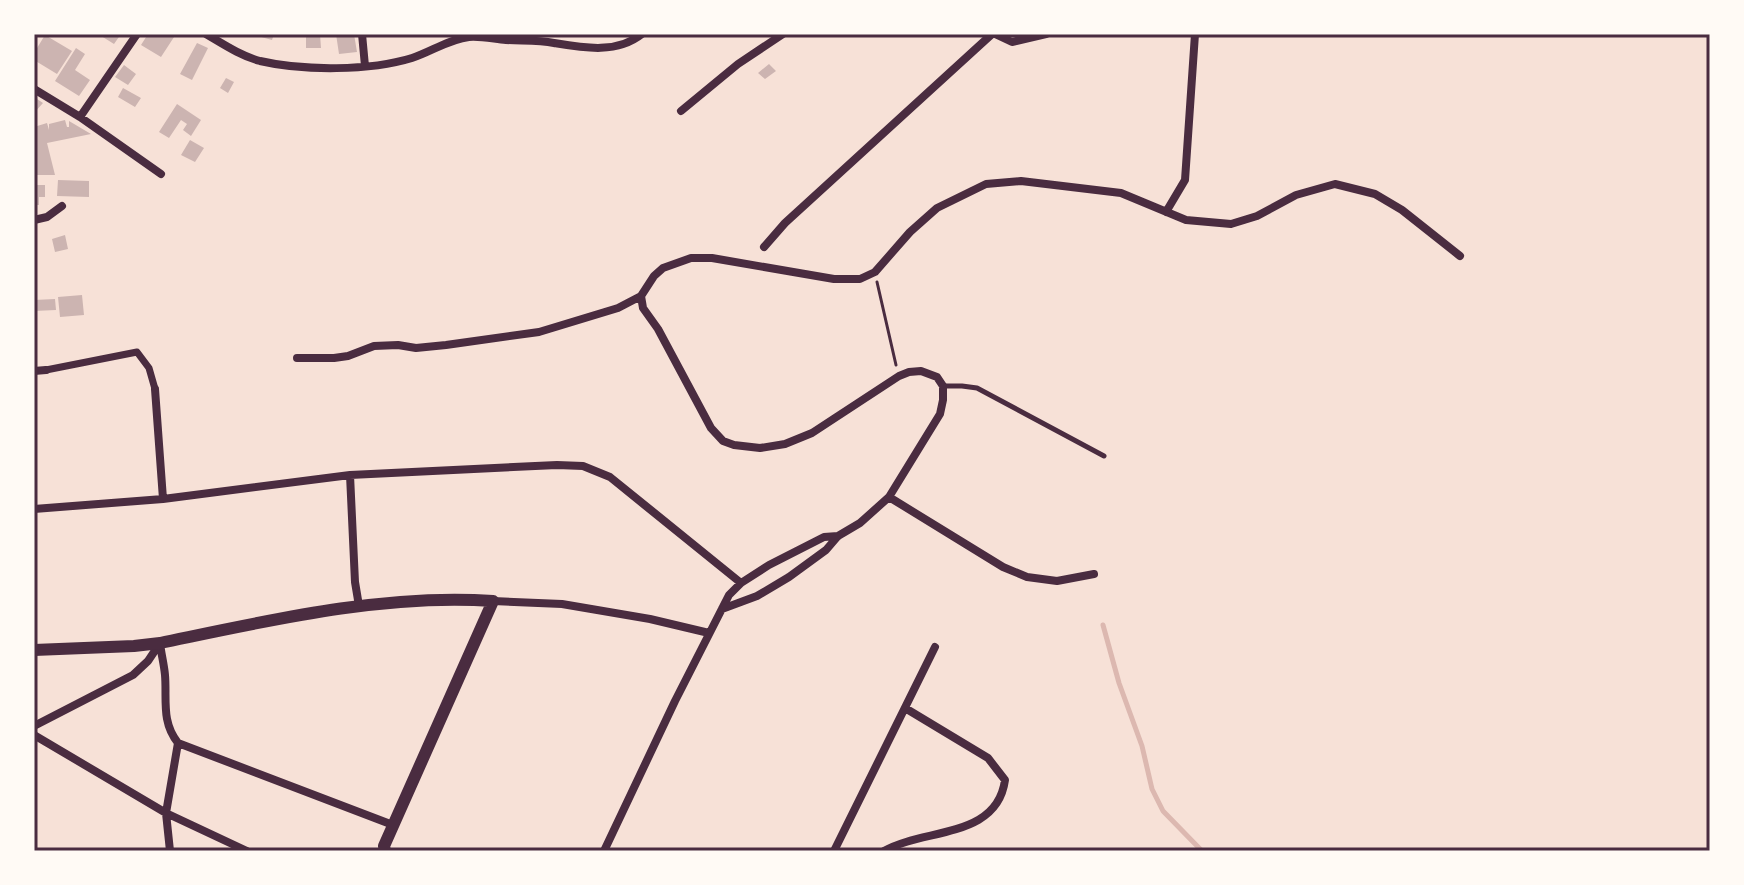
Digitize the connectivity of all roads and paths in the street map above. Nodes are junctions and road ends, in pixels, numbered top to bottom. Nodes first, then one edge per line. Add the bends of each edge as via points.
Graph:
1 (137, 34) edge
2 (206, 34) edge
3 (362, 34) edge
4 (642, 34) edge
5 (783, 34) edge
6 (994, 34) edge
7 (1046, 34) edge
8 (1195, 34) edge
9 (365, 66) junction
10 (34, 89) edge
11 (681, 111) dead end
12 (80, 117) junction
13 (161, 174) dead end
14 (62, 206) dead end
15 (1166, 212) junction
16 (34, 220) edge
17 (764, 247) dead end
18 (1460, 256) dead end
19 (875, 272) junction
20 (641, 296) junction
21 (297, 358) dead end
22 (46, 370) joint
23 (34, 371) edge
24 (899, 376) junction
25 (943, 386) junction
26 (155, 389) joint
27 (1104, 456) dead end
28 (350, 475) junction
29 (889, 497) junction
30 (163, 499) junction
31 (34, 509) edge
32 (838, 536) junction
33 (1094, 574) dead end
34 (741, 583) junction
35 (493, 601) junction
36 (359, 606) junction
37 (722, 609) junction
38 (709, 633) junction
39 (160, 643) junction
40 (935, 647) dead end
41 (34, 650) edge
42 (905, 708) junction
43 (34, 726) edge
44 (34, 735) edge
45 (178, 743) junction
46 (166, 813) junction
47 (393, 825) junction
48 (609, 839) junction
49 (383, 849) edge
50 (170, 851) edge
51 (247, 851) edge
52 (604, 851) edge
53 (612, 851) edge
54 (834, 851) edge
55 (884, 851) edge

1 - 12 street
2 - 9 street via 260,61
3 - 9 street
4 - 9 street via 625,44 575,48 468,37 410,59
5 - 11 street
6 - 7 street via 1012,42
6 - 17 street
8 - 15 street via 1185,180
10 - 12 street
12 - 13 street
14 - 16 street
15 - 18 street via 1186,220 1231,224 1335,184 1375,194
15 - 19 street via 1121,193 1021,181 986,184 937,208
19 - 20 street via 860,279 834,279 691,258 663,268
19 - 24 path
20 - 21 street via 539,332
20 - 24 street via 643,308 723,441 760,448 785,444 812,433
22 - 23 street
22 - 26 street via 137,352
24 - 25 street via 921,371 937,377
25 - 27 lane via 977,388
25 - 29 street via 940,414
26 - 30 street
28 - 30 street
28 - 34 street via 583,466 610,477
28 - 36 street
29 - 32 street
29 - 33 street via 1027,577 1057,581
30 - 31 street
32 - 34 street via 797,550
32 - 37 street via 789,577
34 - 37 street
35 - 36 street
35 - 38 street via 562,604
35 - 47 street
36 - 39 street
37 - 38 street
38 - 48 street
39 - 41 street
39 - 43 street via 133,675
39 - 45 street via 167,722
40 - 42 street
42 - 54 street
42 - 55 street via 988,758 1005,780 1003,796 983,818
44 - 46 street
45 - 46 street
45 - 47 street
46 - 50 street
46 - 51 street
47 - 49 street
48 - 52 street
48 - 53 street

